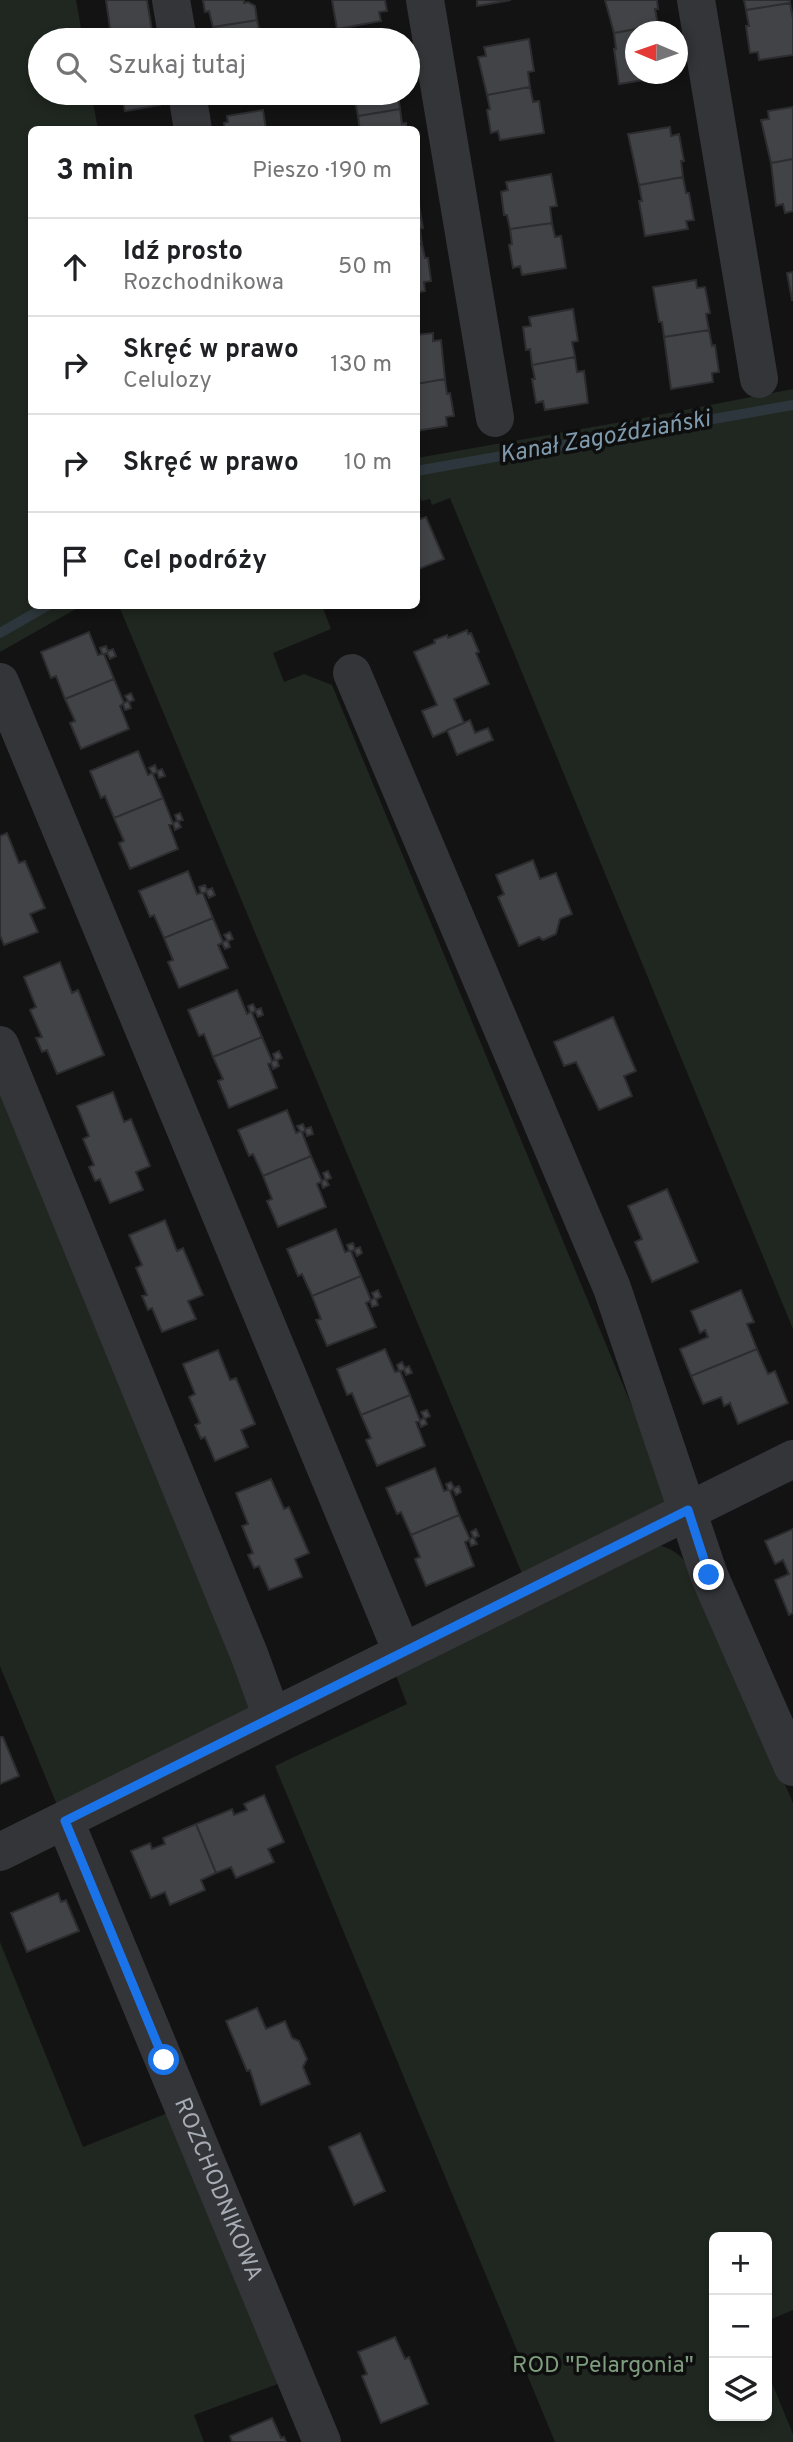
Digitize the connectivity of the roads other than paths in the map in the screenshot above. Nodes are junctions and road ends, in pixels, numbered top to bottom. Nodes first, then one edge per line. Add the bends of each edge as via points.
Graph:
1 (171, 0) edge
2 (425, 0) edge
3 (696, 0) edge
4 (176, 28) edge
5 (189, 105) edge
6 (192, 126) edge
7 (759, 379) dead end
8 (495, 418) dead end
9 (352, 673) dead end
10 (0, 682) edge
11 (0, 1045) edge
12 (793, 1459) edge
13 (688, 1510) junction
14 (402, 1653) junction
15 (272, 1717) junction
16 (793, 1767) edge
17 (65, 1821) junction
18 (0, 1852) edge
19 (322, 2442) edge

1 - 4 street
2 - 8 street
3 - 7 street
5 - 6 street
9 - 13 street via 612,1288
10 - 14 street
11 - 15 street
12 - 13 street
13 - 14 street
13 - 16 street via 709,1575
14 - 15 street
15 - 17 street
17 - 18 street
17 - 19 street, ROZCHODNIKOWA

